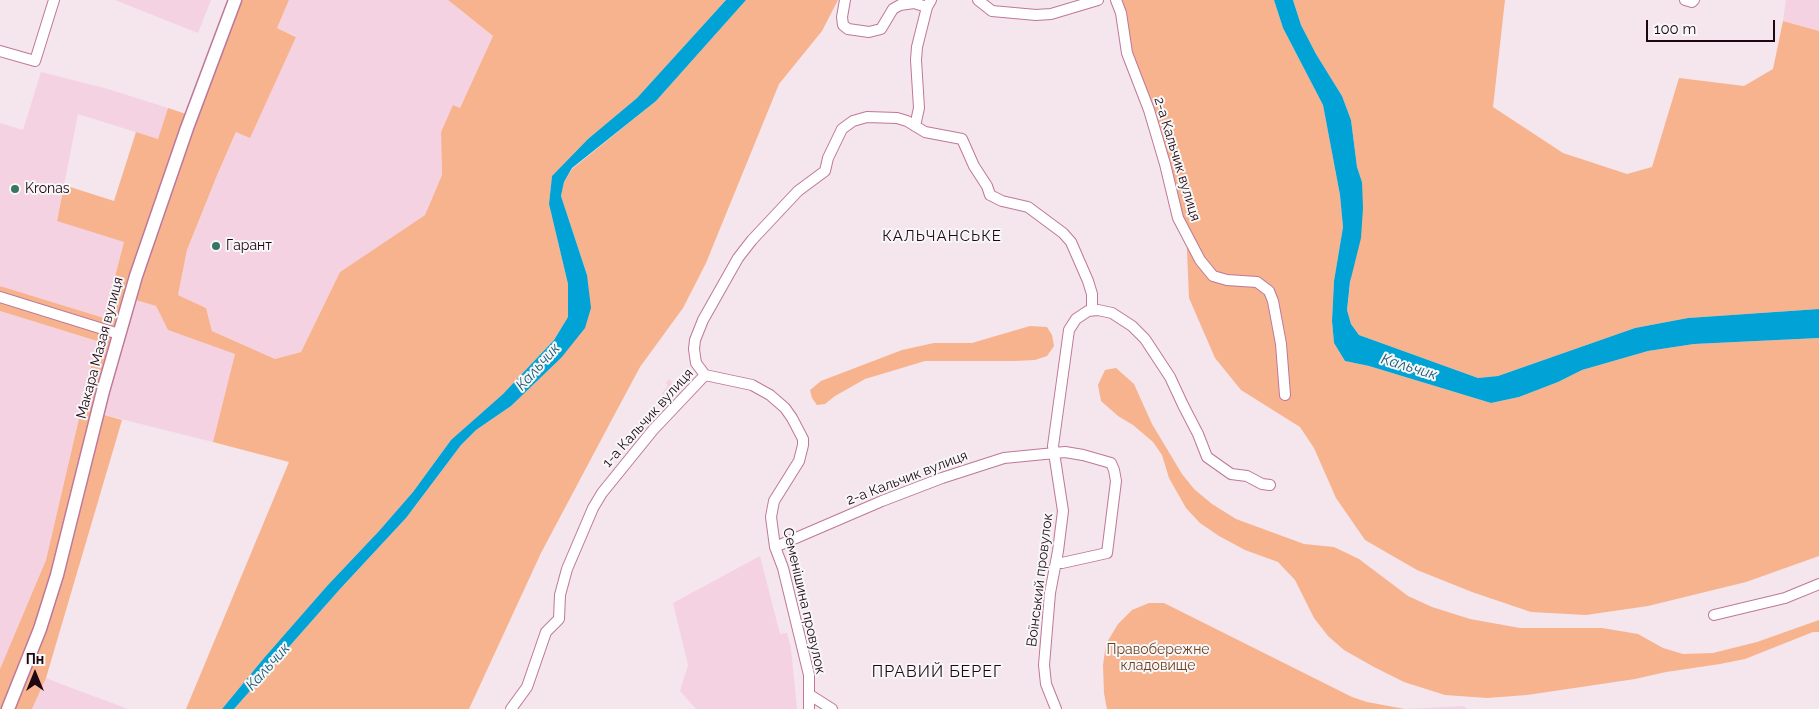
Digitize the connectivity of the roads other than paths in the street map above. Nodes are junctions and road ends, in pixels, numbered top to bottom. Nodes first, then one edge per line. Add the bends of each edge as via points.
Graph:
1 (54, 0) edge
2 (235, 0) edge
3 (845, 0) edge
4 (978, 0) edge
5 (1098, 0) edge
6 (1116, 0) edge
7 (1685, 0) edge
8 (1694, 0) edge
9 (929, 3) edge
10 (0, 51) edge
11 (915, 126) junction
12 (0, 297) edge
13 (1092, 310) junction
14 (118, 334) junction
15 (705, 375) junction
16 (1285, 396) dead end
17 (1054, 453) junction
18 (1270, 485) dead end
19 (775, 547) junction
20 (1056, 563) junction
21 (1819, 584) edge
22 (1714, 614) dead end
23 (810, 695) junction
24 (8, 709) edge
25 (511, 709) edge
26 (809, 709) edge
27 (832, 709) edge
28 (1056, 709) edge

1 - 10 street via 36,61
2 - 14 main road, Макара Мазая вулиця via 175,163
3 - 9 street via 843,25 864,32 881,29 893,9 900,4
4 - 5 street via 992,11 1036,15 1051,14
6 - 16 street, 2-а Кальчик вулиця via 1128,53 1149,110 1178,218 1200,260 1213,276 1257,282 1269,291 1281,344
7 - 8 street
9 - 11 street via 917,47 919,102
11 - 13 street via 932,134 962,138 990,195 1028,207 1063,233 1074,248 1088,281
11 - 15 street, 1-а Кальчик вулиця via 903,120 867,117 853,121 838,135 824,171 798,191 738,258 695,340 696,363
12 - 14 street
13 - 17 street via 1080,315 1069,330
13 - 18 street via 1112,313 1145,339 1170,377 1207,457 1230,474 1247,476
14 - 24 main road, Макара Мазая вулиця via 57,574
15 - 19 street, Семенішина провулок via 752,385 770,395 785,408 800,430 802,454 772,510
15 - 25 street, 1-а Кальчик вулиця via 653,430 593,508 567,569 560,595 559,619 546,632 527,687
17 - 19 street, 2-а Кальчик вулиця via 1004,458 942,478
17 - 20 street, Воїнський провулок via 1063,511
17 - 20 street, 2-а Кальчик вулиця via 1074,453 1111,463 1116,481 1107,552
19 - 23 street, Семенішина провулок via 805,656
20 - 28 street, Воїнський провулок via 1044,665 1046,684
21 - 22 street via 1785,598
23 - 26 street
23 - 27 street, Семенішина провулок

